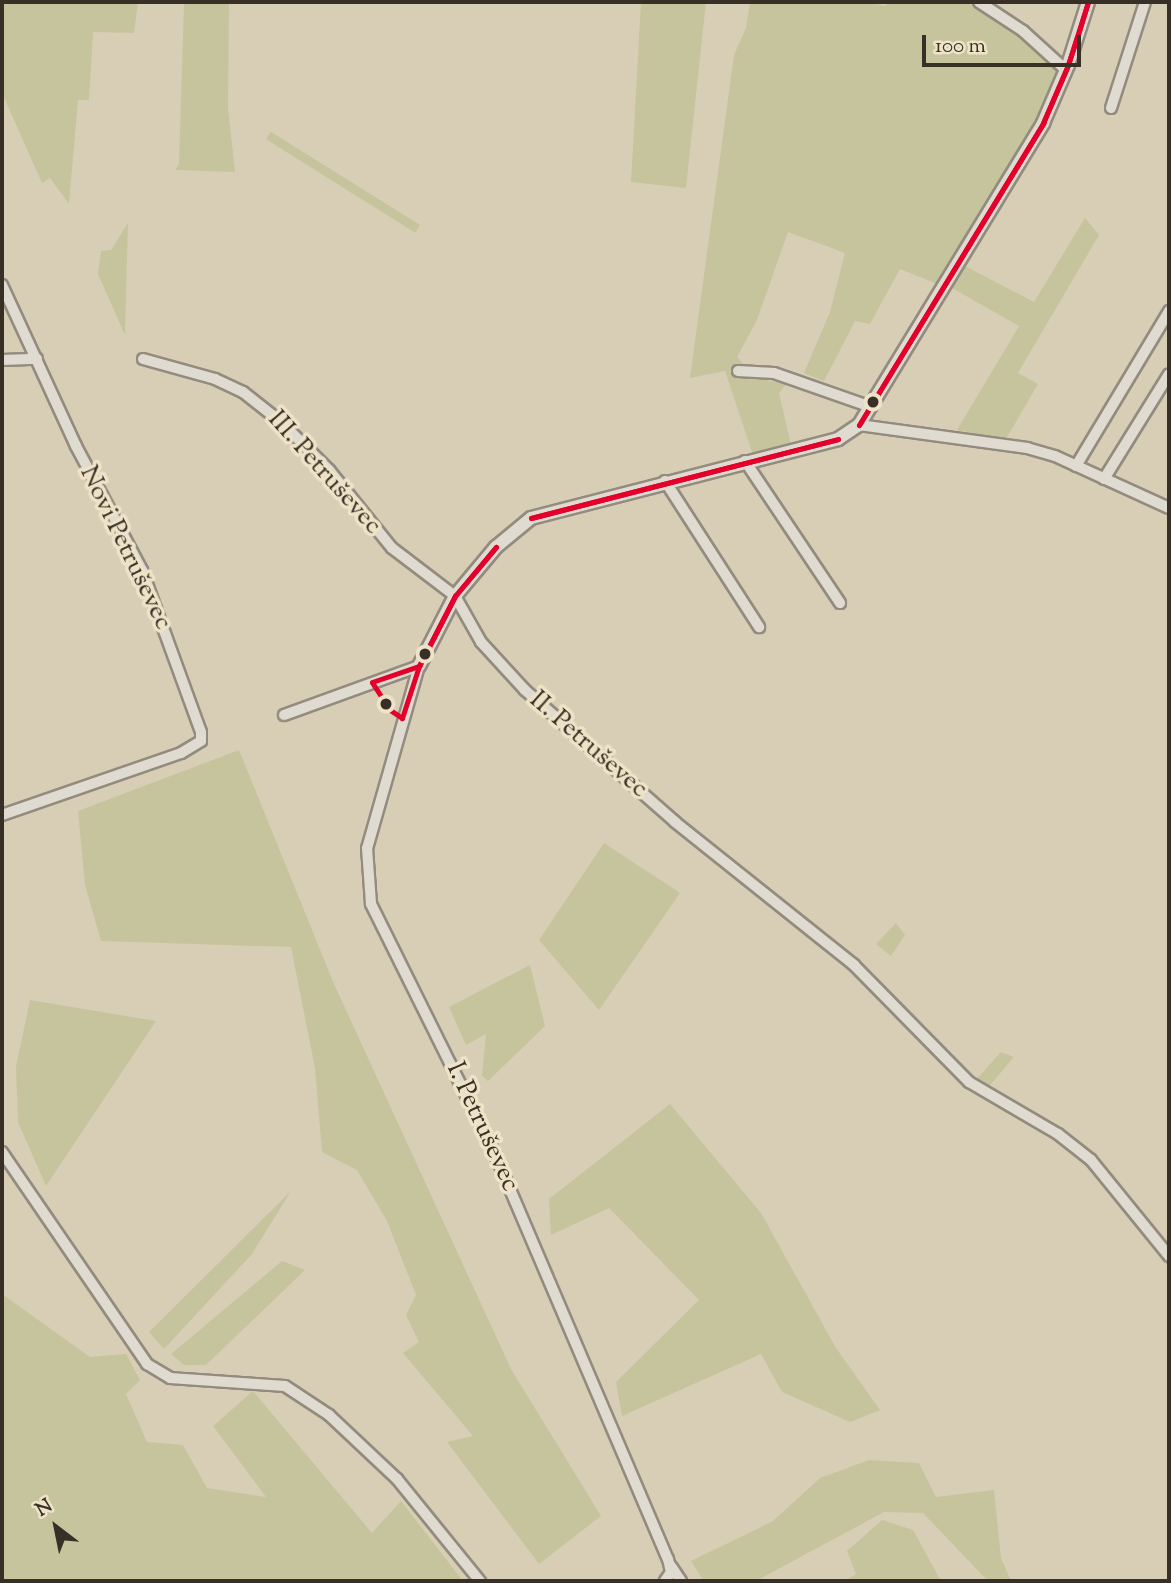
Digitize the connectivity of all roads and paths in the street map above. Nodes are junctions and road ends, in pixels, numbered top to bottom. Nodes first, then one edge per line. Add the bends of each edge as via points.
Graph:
1 (979, 2) edge
2 (1088, 2) edge
3 (1145, 2) edge
4 (1066, 70) junction
5 (1111, 108) dead end
6 (2, 285) edge
7 (1169, 311) edge
8 (37, 359) junction
9 (143, 359) dead end
10 (2, 360) edge
11 (738, 371) dead end
12 (1169, 374) edge
13 (871, 407) junction
14 (859, 425) junction
15 (745, 461) junction
16 (1076, 466) junction
17 (1104, 479) junction
18 (665, 481) junction
19 (1169, 508) edge
20 (455, 596) junction
21 (840, 603) dead end
22 (759, 627) dead end
23 (419, 666) junction
24 (284, 715) dead end
25 (2, 815) edge
26 (2, 1152) edge
27 (1169, 1256) edge
28 (670, 1566) junction
29 (480, 1581) edge
30 (665, 1581) edge
31 (681, 1581) edge

1 - 4 street via 1023,31
2 - 4 street, I. Petruševec
3 - 5 street
4 - 13 street, I. Petruševec via 1043,122
6 - 8 street, Novi Petruševec
7 - 16 street
8 - 10 street
8 - 25 street, Novi Petruševec via 157,606 201,741 181,753
9 - 20 street, III. Petruševec via 207,376 260,403 329,470 391,548
11 - 13 street via 774,373
12 - 17 street
13 - 14 street, I. Petruševec
14 - 15 street, I. Petruševec via 838,439
14 - 16 street via 1027,448
15 - 18 street, I. Petruševec
15 - 21 street
16 - 17 street
17 - 19 street
18 - 20 street, I. Petruševec via 531,518 496,547
18 - 22 street
20 - 23 street, I. Petruševec
20 - 27 street, II. Petruševec via 481,642 525,690 853,965 969,1082 1058,1134 1091,1160
23 - 24 street
23 - 28 street, I. Petruševec via 367,848 371,904 495,1154
26 - 29 street via 147,1364 170,1378 285,1386 329,1415 397,1479
28 - 30 street
28 - 31 street, I. Petruševec

